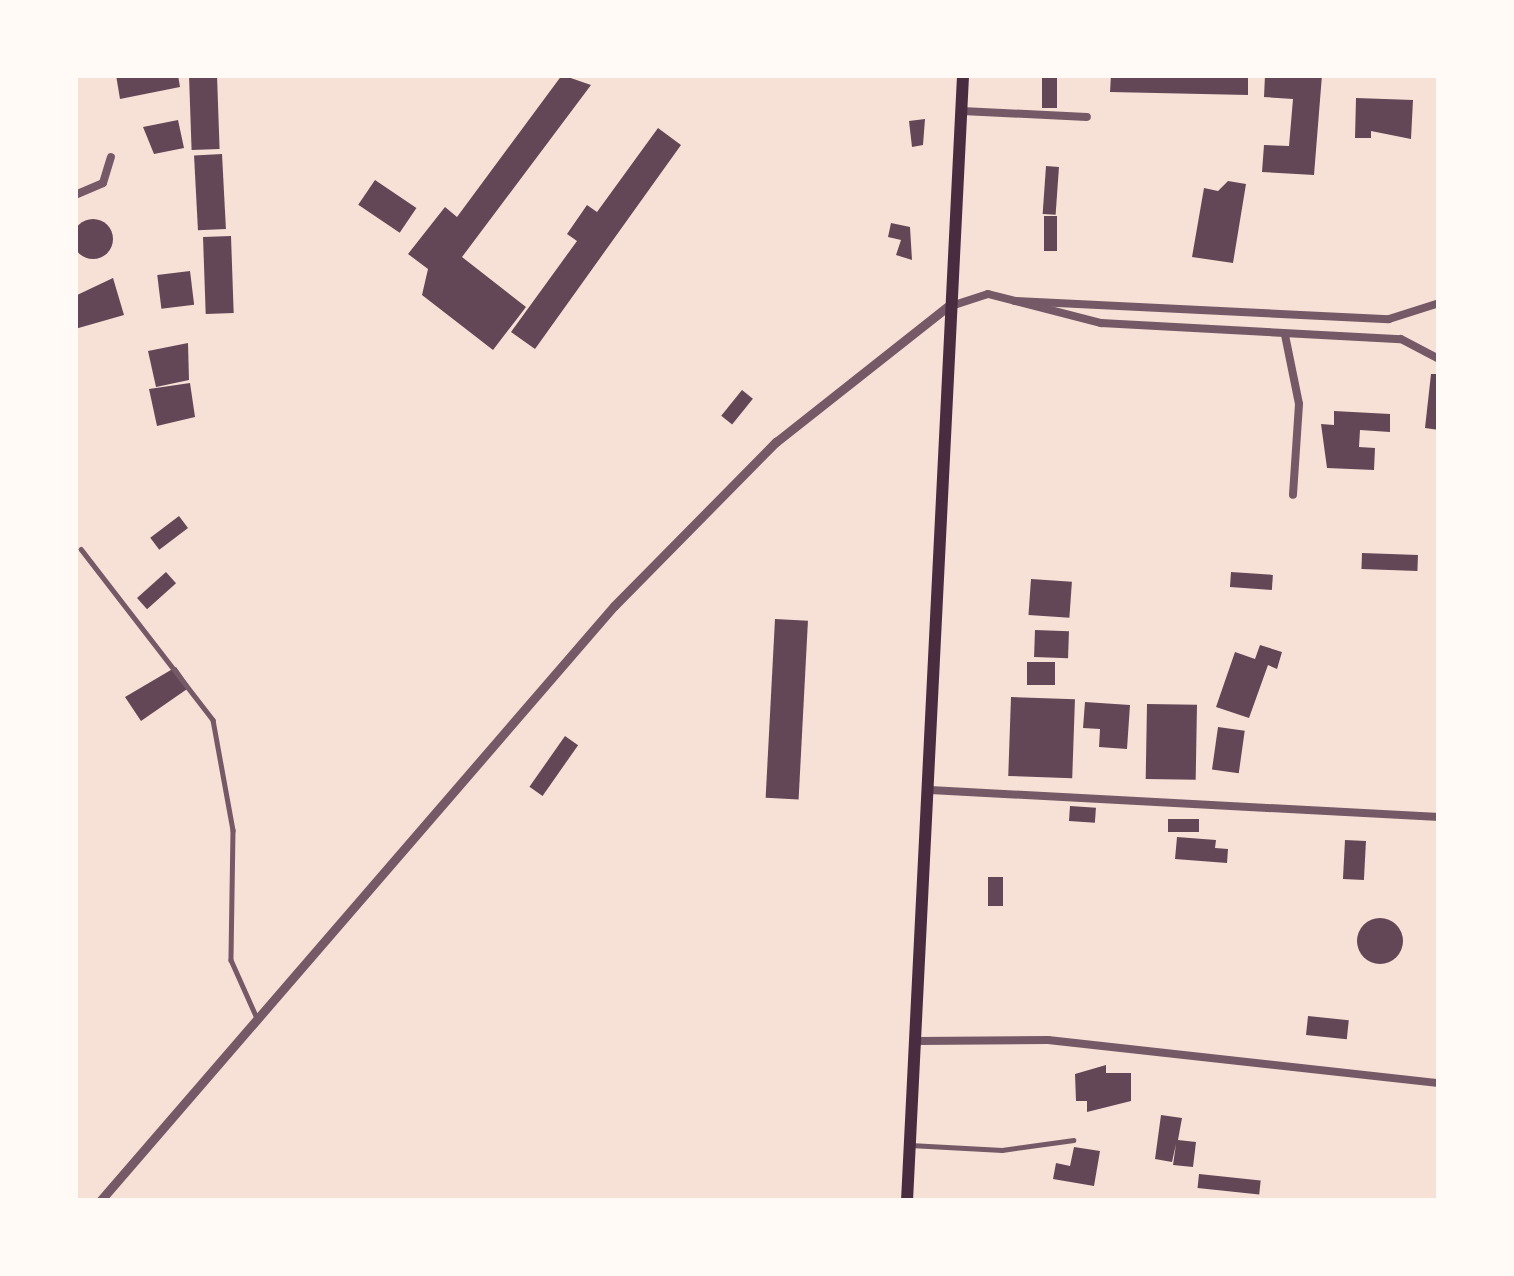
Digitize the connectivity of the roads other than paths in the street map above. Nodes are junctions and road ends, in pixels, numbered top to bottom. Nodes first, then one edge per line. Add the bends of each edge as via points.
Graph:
1 (963, 75) edge
2 (961, 111) junction
3 (1087, 118) dead end
4 (111, 157) dead end
5 (75, 195) edge
6 (1013, 301) junction
7 (1439, 303) edge
8 (947, 307) junction
9 (1285, 335) junction
10 (1439, 359) edge
11 (1293, 495) dead end
12 (81, 549) dead end
13 (930, 790) junction
14 (1439, 817) edge
15 (257, 1018) junction
16 (916, 1041) junction
17 (1439, 1083) edge
18 (1073, 1140) dead end
19 (910, 1145) junction
20 (100, 1201) edge
21 (908, 1201) edge

1 - 2 highway
2 - 3 street
2 - 8 highway
4 - 5 street via 103,183
6 - 7 street via 1137,301 1389,320
6 - 8 street via 988,294
6 - 9 street via 1101,323
8 - 13 highway
8 - 15 street via 792,429 675,542
9 - 10 street via 1401,339
9 - 11 street via 1299,404
12 - 15 lane via 213,720 233,830 231,960
13 - 14 street
13 - 16 highway
15 - 20 street
16 - 17 street via 1048,1040
16 - 19 highway
18 - 19 lane via 1001,1150
19 - 21 highway

